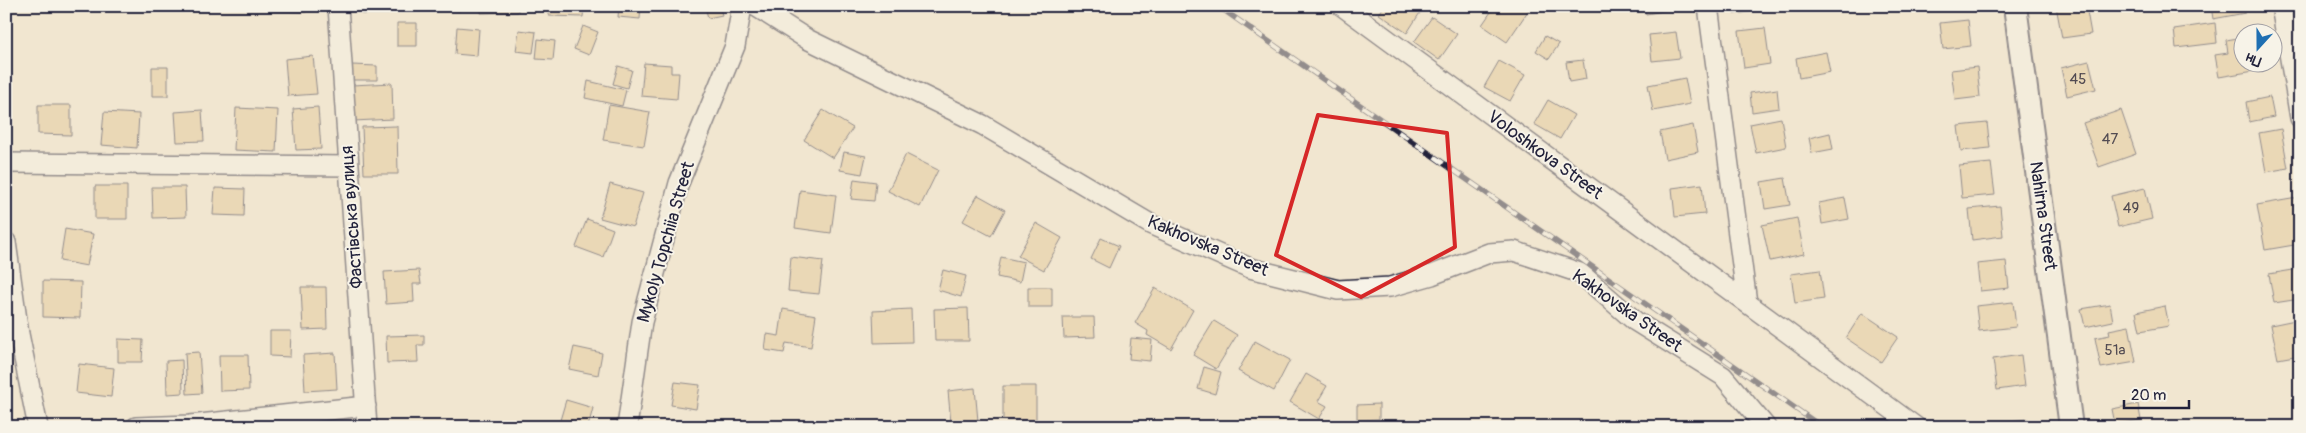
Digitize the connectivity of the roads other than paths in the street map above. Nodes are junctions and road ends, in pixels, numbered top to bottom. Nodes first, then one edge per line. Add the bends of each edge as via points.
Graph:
1 (338, 6) edge
2 (742, 6) edge
3 (755, 6) edge
4 (1342, 6) edge
5 (1708, 6) edge
6 (2016, 6) edge
7 (2281, 6) edge
8 (2300, 118) edge
9 (6, 162) edge
10 (348, 166) junction
11 (6, 167) edge
12 (6, 242) edge
13 (1747, 303) junction
14 (366, 406) junction
15 (38, 427) edge
16 (136, 427) edge
17 (367, 427) edge
18 (627, 427) edge
19 (1766, 427) edge
20 (1916, 427) edge
21 (2071, 427) edge

1 - 10 street, Фастівська вулиця
2 - 18 street, Mykoly Topchiia Street via 736,46 679,183 642,322
3 - 19 street, Kakhovska Street via 807,39 983,125 1152,224 1250,268 1338,290 1390,287 1489,253 1514,251 1580,274 1635,321 1723,376
4 - 13 street, Voloshkova Street
5 - 13 street
6 - 21 street, Nahirna Street
7 - 8 street
9 - 10 street
9 - 11 street
10 - 14 street, Фастівська вулиця
12 - 15 street via 19,334
13 - 20 street, Voloshkova Street
14 - 16 street via 190,425
14 - 17 street, Фастівська вулиця

